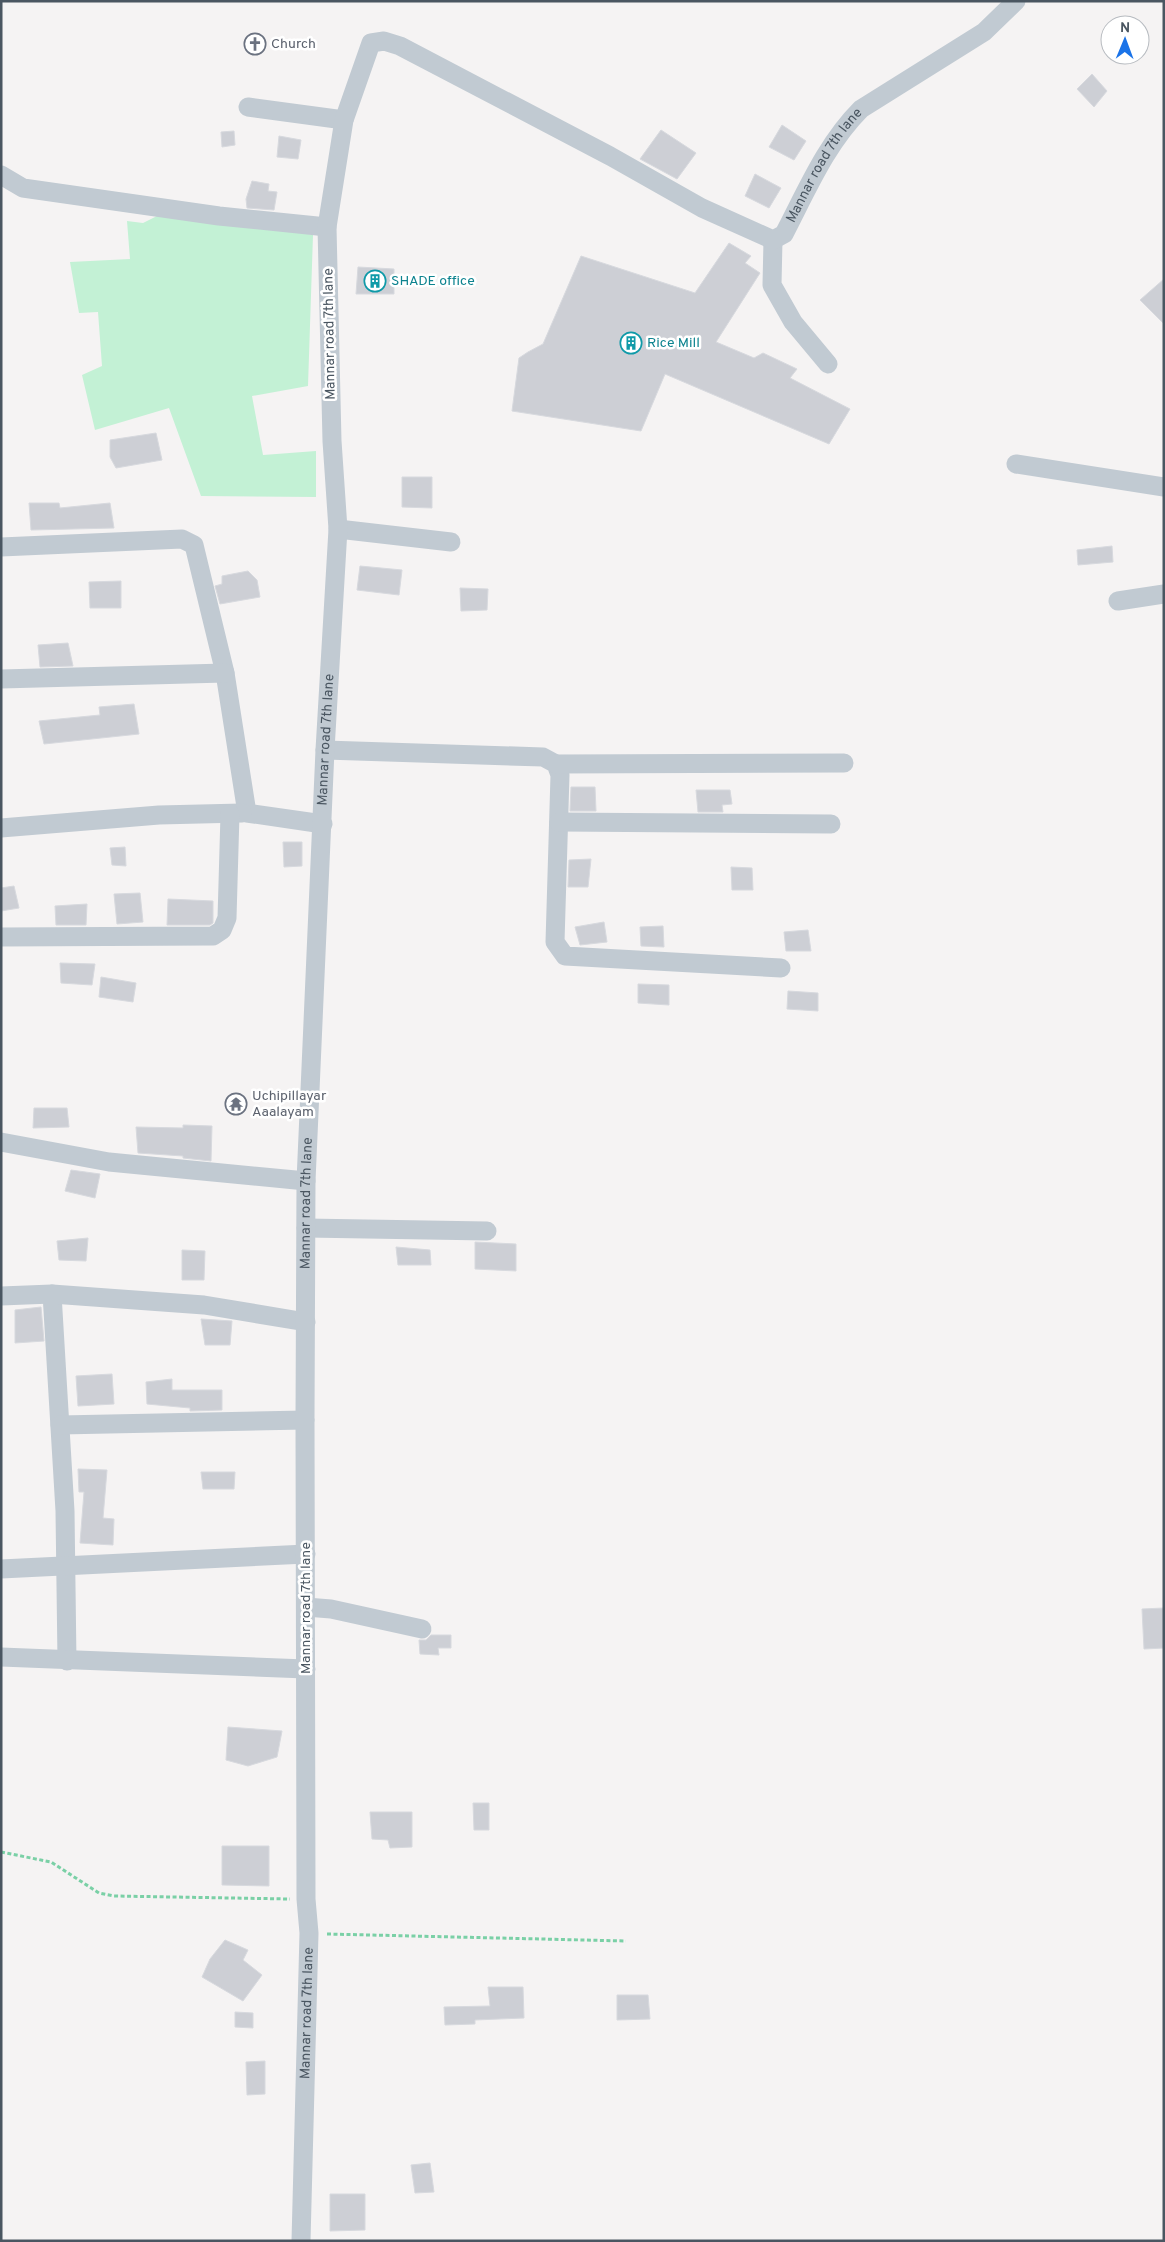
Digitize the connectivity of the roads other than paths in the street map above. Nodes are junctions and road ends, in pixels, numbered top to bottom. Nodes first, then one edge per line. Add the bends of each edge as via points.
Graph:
1 (1016, 1) edge
2 (248, 107) dead end
3 (344, 120) junction
4 (1, 175) edge
5 (327, 227) junction
6 (773, 240) junction
7 (828, 364) dead end
8 (1016, 464) dead end
9 (1164, 487) edge
10 (338, 529) junction
11 (451, 542) dead end
12 (1, 547) edge
13 (1164, 594) edge
14 (1118, 602) dead end
15 (225, 673) junction
16 (1, 679) edge
17 (325, 750) junction
18 (844, 763) dead end
19 (556, 764) junction
20 (239, 813) junction
21 (559, 822) junction
22 (323, 824) junction
23 (831, 824) dead end
24 (1, 828) edge
25 (1, 937) edge
26 (781, 968) dead end
27 (1, 1142) edge
28 (306, 1181) junction
29 (306, 1228) junction
30 (488, 1231) dead end
31 (52, 1294) junction
32 (1, 1296) edge
33 (306, 1322) junction
34 (305, 1420) junction
35 (60, 1425) junction
36 (306, 1554) junction
37 (67, 1566) junction
38 (1, 1569) edge
39 (306, 1607) junction
40 (422, 1629) dead end
41 (1, 1657) edge
42 (67, 1661) junction
43 (306, 1669) junction
44 (301, 2241) edge

1 - 6 street, Mannar road 7th lane via 984,32 861,109 831,144 784,234
2 - 3 street
3 - 5 street, Mannar road 7th lane
3 - 6 street, Mannar road 7th lane via 372,43 384,41 400,46 610,156 702,208
4 - 5 street via 22,188 219,216
5 - 10 street, Mannar road 7th lane via 332,441
6 - 7 street via 772,285 793,322
8 - 9 street
10 - 11 street
10 - 17 street, Mannar road 7th lane
12 - 15 street via 182,539 194,545
13 - 14 street
15 - 16 street
15 - 20 street
17 - 19 street via 543,757
17 - 22 street, Mannar road 7th lane
18 - 19 street
19 - 21 street via 560,775
20 - 22 street
20 - 24 street
20 - 25 street via 227,918 222,930 213,936
21 - 23 street
21 - 26 street via 555,942 566,956
22 - 28 street, Mannar road 7th lane
27 - 28 street via 109,1162
28 - 29 street, Mannar road 7th lane
29 - 30 street
29 - 33 street, Mannar road 7th lane
31 - 32 street
31 - 33 street via 204,1305
31 - 35 street
33 - 34 street, Mannar road 7th lane
34 - 35 street
34 - 36 street, Mannar road 7th lane
35 - 37 street
36 - 37 street
36 - 39 street, Mannar road 7th lane
37 - 38 street
37 - 42 street
39 - 40 street via 331,1609
39 - 43 street, Mannar road 7th lane
41 - 42 street
42 - 43 street
43 - 44 street, Mannar road 7th lane via 306,1900 309,1934

